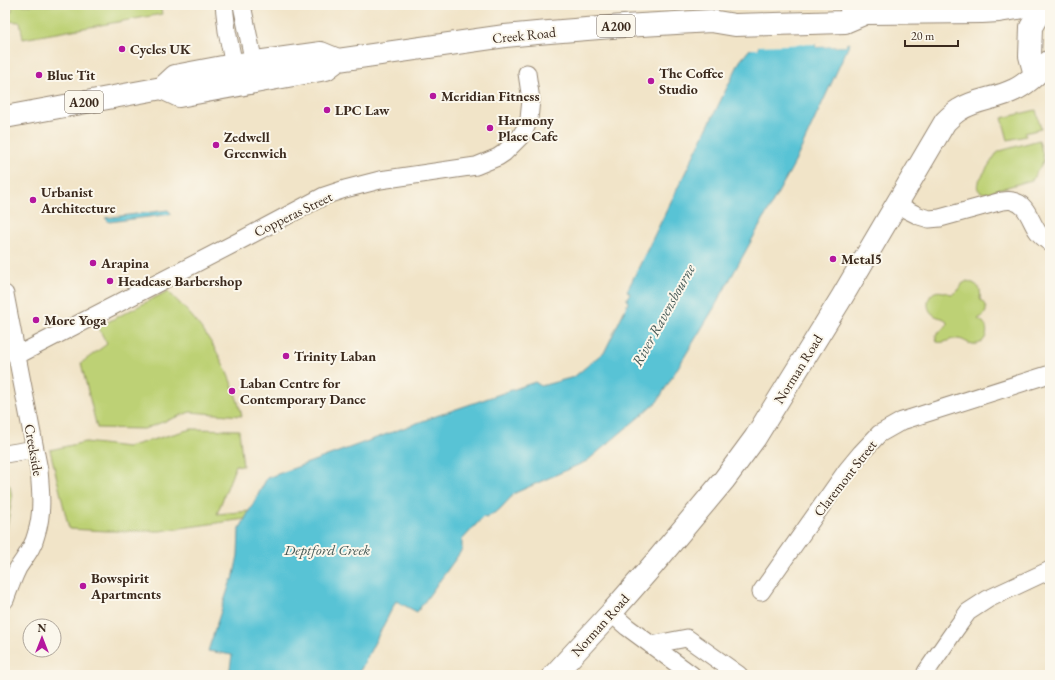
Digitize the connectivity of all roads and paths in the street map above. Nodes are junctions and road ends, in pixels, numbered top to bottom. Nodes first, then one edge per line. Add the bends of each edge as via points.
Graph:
1 (224, 5) edge
2 (242, 5) edge
3 (1036, 5) edge
4 (1044, 5) edge
5 (1050, 18) edge
6 (1045, 72) edge
7 (527, 73) dead end
8 (246, 74) junction
9 (5, 117) edge
10 (897, 205) junction
11 (1050, 243) edge
12 (5, 294) edge
13 (16, 356) junction
14 (1050, 374) edge
15 (35, 450) junction
16 (5, 454) edge
17 (1050, 570) edge
18 (761, 592) dead end
19 (5, 600) edge
20 (611, 613) junction
21 (651, 645) junction
22 (926, 672) dead end
23 (554, 675) edge
24 (692, 675) edge
25 (739, 675) edge

1 - 8 street via 227,31
2 - 8 street
3 - 8 main road, Creek Road / A200 via 982,12 735,18 505,36 338,60 326,69
4 - 5 main road, Norman Road
4 - 6 main road, Norman Road via 1031,27 1030,56
6 - 10 main road, Norman Road via 1014,90 977,101 958,110 949,118
7 - 13 street, Copperas Street via 531,100 529,119 520,137 498,158 476,166 380,180 324,196
8 - 9 main road, Creek Road / A200 via 179,96 162,88
10 - 11 street via 929,219 1002,201 1012,201 1022,205 1039,234
10 - 20 main road, Norman Road via 755,438 724,480
12 - 13 street, Creekside
13 - 15 street, Creekside
14 - 18 street, Claremont Street via 902,420 880,434 847,470
15 - 16 street
15 - 19 street, Creekside via 41,493 36,536
17 - 22 street via 988,599 968,612
20 - 21 street
20 - 23 main road, Norman Road
21 - 24 street
21 - 25 street via 687,638

